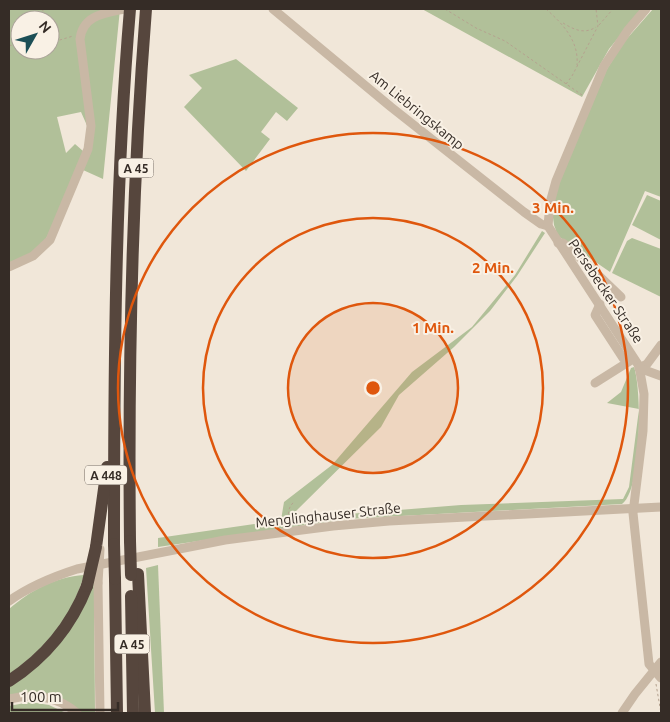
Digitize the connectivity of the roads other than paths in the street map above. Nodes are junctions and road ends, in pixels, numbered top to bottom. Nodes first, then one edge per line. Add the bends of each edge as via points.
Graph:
1 (124, 9) edge
2 (130, 9) edge
3 (146, 9) edge
4 (273, 9) edge
5 (646, 9) edge
6 (548, 226) junction
7 (578, 262) junction
8 (9, 267) edge
9 (621, 296) dead end
10 (661, 345) edge
11 (632, 360) junction
12 (639, 368) junction
13 (661, 376) edge
14 (595, 383) dead end
15 (114, 403) junction
16 (661, 507) edge
17 (633, 509) junction
18 (134, 574) junction
19 (93, 584) junction
20 (9, 601) edge
21 (661, 662) edge
22 (653, 670) junction
23 (661, 678) edge
24 (9, 682) edge
25 (9, 699) edge
26 (77, 713) edge
27 (100, 713) edge
28 (117, 713) edge
29 (133, 713) edge
30 (145, 713) edge
31 (622, 713) edge

1 - 8 street via 103,13 88,21 81,34 91,126 88,149 50,240 33,256
2 - 15 highway, A 45 via 118,215
3 - 18 highway, A 45, bridge via 133,236 131,537
4 - 6 street, Am Liebringskamp via 399,114 524,212
5 - 6 street via 613,50 589,100 556,181
6 - 7 street, Persebecker Straße via 558,243
7 - 9 street
7 - 11 street, Persebecker Straße
10 - 12 street via 648,364
11 - 12 street, Persebecker Straße
11 - 14 street
12 - 13 street
12 - 17 street, Persebecker Straße via 644,394 643,431
15 - 19 highway, A 448, bridge
15 - 28 highway, A 45, bridge
16 - 17 street, Menglinghauser Straße
17 - 20 street, Menglinghauser Straße via 390,521 216,542 77,569 25,590
17 - 22 street, Persebecker Straße via 649,664
18 - 29 highway, A 45
18 - 30 highway
19 - 24 highway, A 448 via 58,639
19 - 27 street
21 - 22 street
22 - 23 street
22 - 31 street
25 - 26 street via 24,696 49,698

